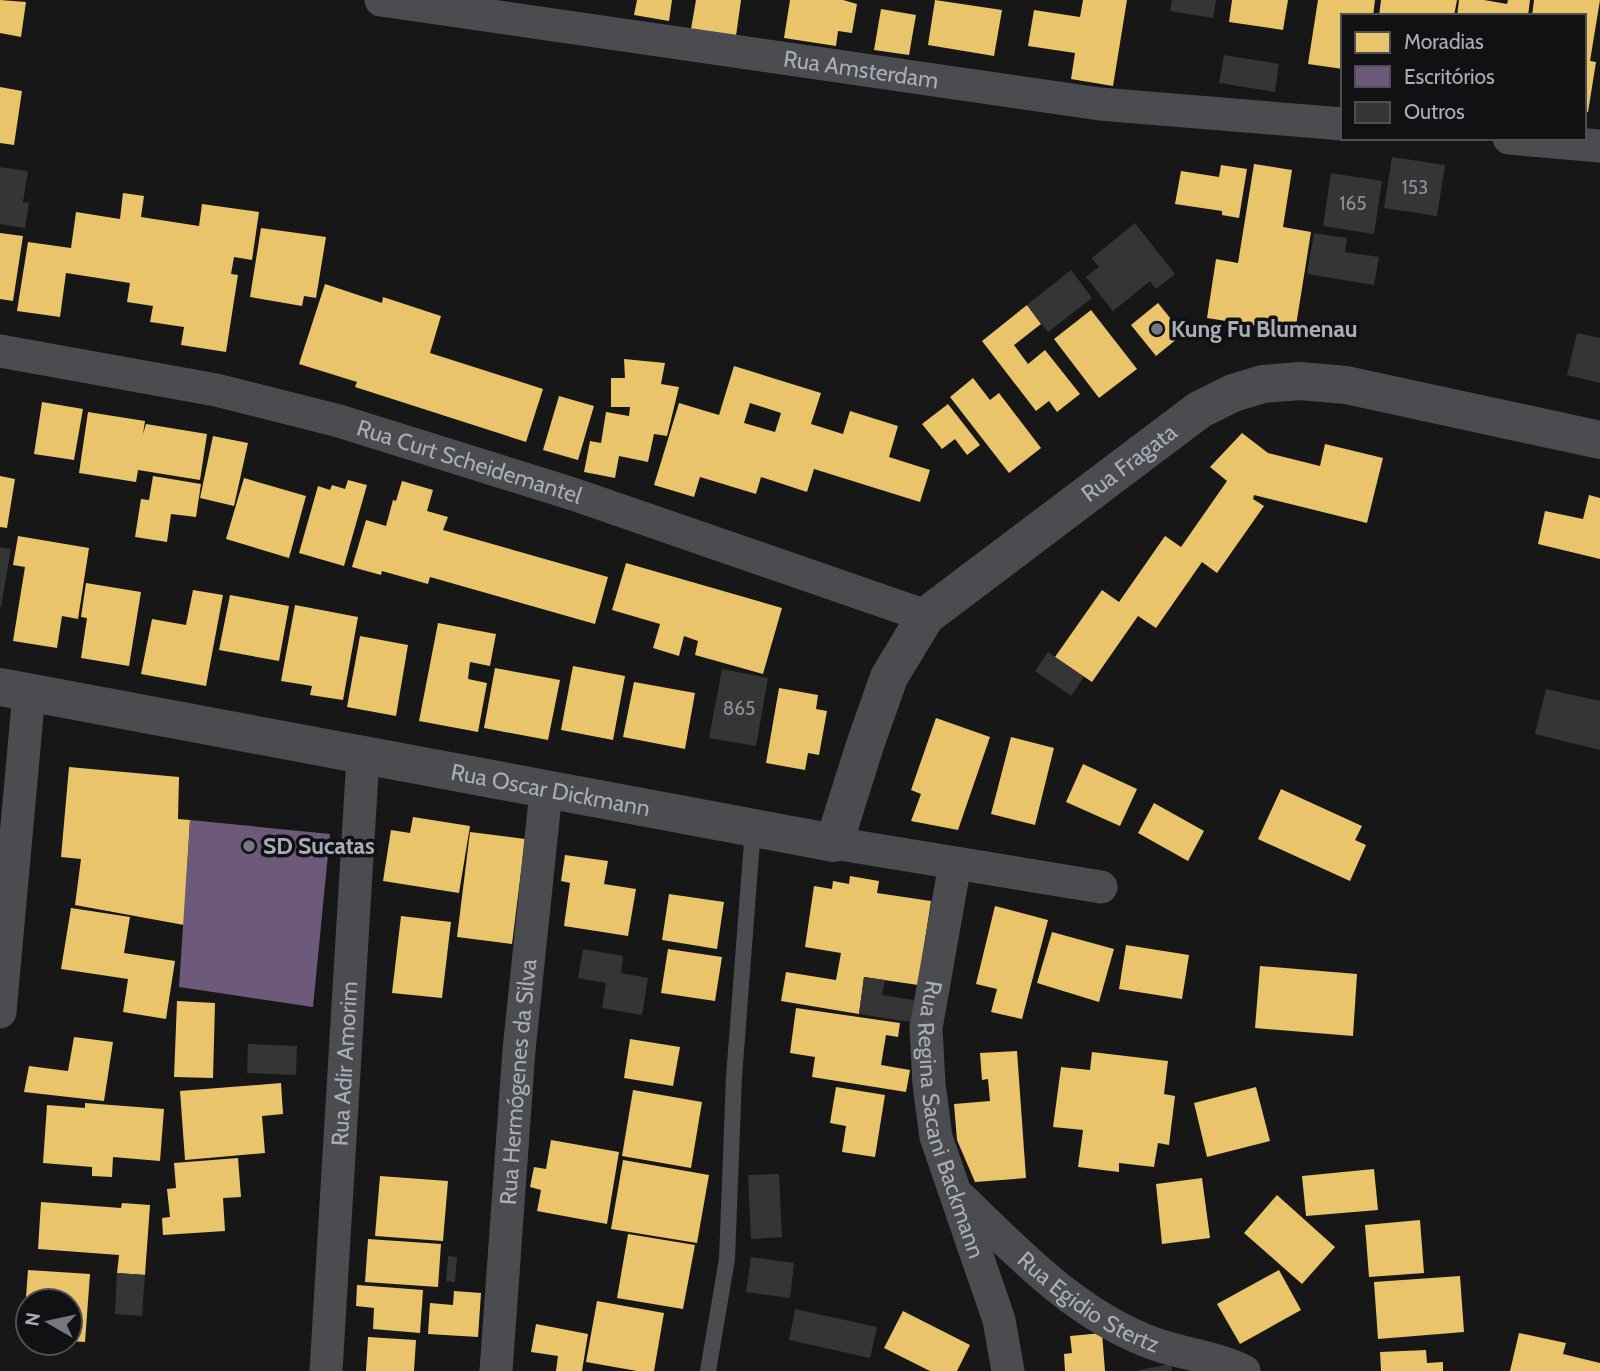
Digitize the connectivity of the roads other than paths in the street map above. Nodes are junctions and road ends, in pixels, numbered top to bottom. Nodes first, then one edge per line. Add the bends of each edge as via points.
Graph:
1 (381, 0) edge
2 (1341, 124) edge
3 (1532, 140) edge
4 (1600, 146) edge
5 (0, 351) edge
6 (1600, 440) edge
7 (926, 616) junction
8 (14, 690) edge
9 (363, 757) junction
10 (546, 790) junction
11 (753, 828) junction
12 (834, 843) junction
13 (954, 864) junction
14 (1101, 887) dead end
15 (0, 1012) edge
16 (957, 1194) junction
17 (326, 1371) edge
18 (496, 1371) edge
19 (708, 1371) edge
20 (1008, 1371) edge
21 (1244, 1371) edge

1 - 2 street, Rua Amsterdam via 1100,104
3 - 4 street
5 - 7 street, Rua Curt Scheidemantel via 216,390 339,421 573,495
6 - 7 street, Rua Fragata via 1346,386 1300,381 1263,384 1199,410
7 - 12 street, Rua Fragata via 889,677
8 - 9 street, Rua Oscar Dickmann
8 - 15 street
9 - 10 street, Rua Oscar Dickmann
9 - 17 street, Rua Adir Amorim
10 - 11 street, Rua Oscar Dickmann
10 - 18 street, Rua Hermógenes da Silva via 519,1050
11 - 12 street, Rua Oscar Dickmann
11 - 19 lane via 734,1077 727,1259
12 - 13 street, Rua Oscar Dickmann
13 - 14 street, Rua Oscar Dickmann
13 - 16 street, Rua Regina Sacani Backmann via 926,1028 936,1137
16 - 20 street, Rua Regina Sacani Backmann via 999,1320
16 - 21 street, Rua Egidio Stertz via 1017,1253 1105,1322 1152,1343

